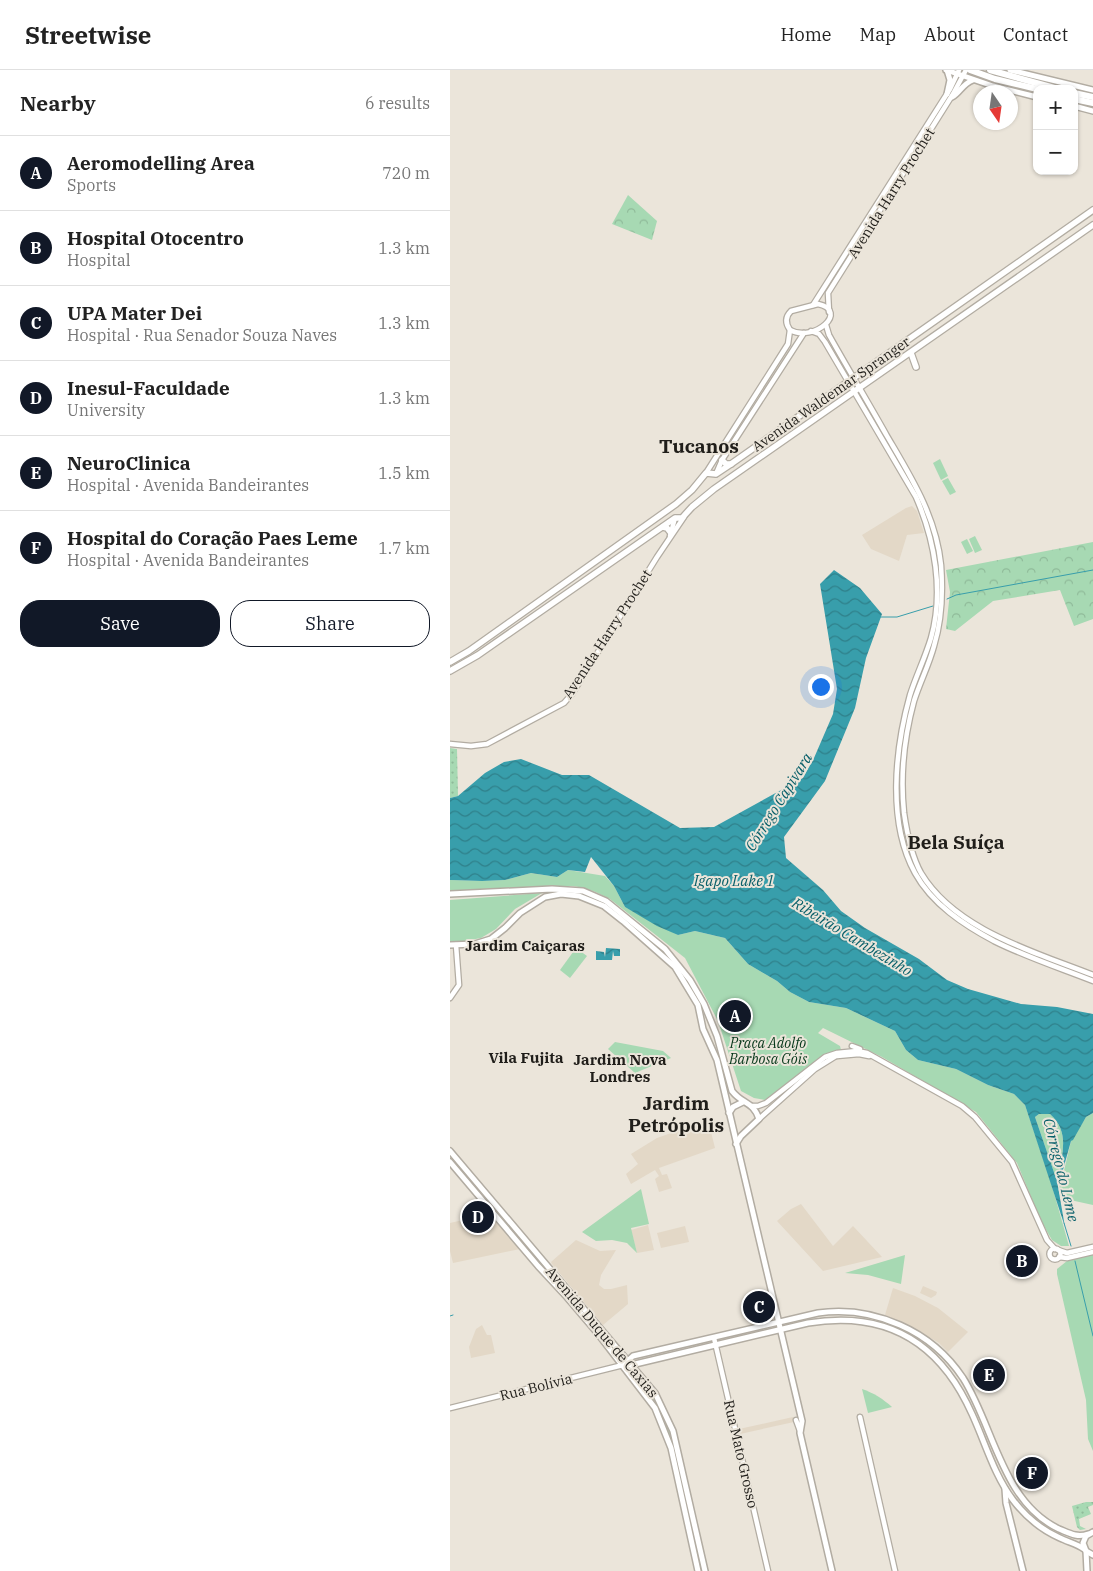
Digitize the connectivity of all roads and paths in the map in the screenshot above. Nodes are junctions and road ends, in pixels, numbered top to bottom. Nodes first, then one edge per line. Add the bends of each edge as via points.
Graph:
1 (946, 70) edge
2 (966, 70) edge
3 (970, 70) edge
4 (990, 70) edge
5 (1010, 70) edge
6 (960, 74) edge
7 (973, 80) junction
8 (1044, 85) edge
9 (1033, 88) edge
10 (1093, 90) edge
11 (1078, 94) edge
12 (949, 96) junction
13 (1033, 96) edge
14 (1093, 98) edge
15 (1078, 100) edge
16 (1093, 103) edge
17 (1078, 107) edge
18 (1093, 110) edge
19 (1093, 210) edge
20 (1093, 225) edge
21 (813, 305) junction
22 (829, 312) junction
23 (826, 325) junction
24 (790, 330) junction
25 (811, 331) junction
26 (804, 332) junction
27 (911, 353) junction
28 (916, 367) dead end
29 (851, 380) junction
30 (857, 390) junction
31 (722, 460) junction
32 (731, 464) junction
33 (706, 473) junction
34 (716, 474) junction
35 (714, 490) junction
36 (676, 504) junction
37 (686, 515) junction
38 (675, 518) junction
39 (663, 526) junction
40 (671, 535) junction
41 (565, 583) junction
42 (572, 589) junction
43 (450, 662) edge
44 (450, 670) edge
45 (450, 744) edge
46 (899, 786) junction
47 (920, 871) junction
48 (915, 874) junction
49 (450, 894) edge
50 (977, 924) junction
51 (974, 929) junction
52 (453, 945) edge
53 (1050, 961) junction
54 (1093, 975) edge
55 (1093, 981) edge
56 (450, 998) edge
57 (698, 1015) junction
58 (709, 1017) junction
59 (851, 1048) junction
60 (825, 1057) junction
61 (834, 1057) junction
62 (872, 1057) junction
63 (814, 1069) junction
64 (788, 1091) junction
65 (779, 1093) junction
66 (743, 1102) junction
67 (752, 1106) junction
68 (729, 1113) junction
69 (759, 1119) junction
70 (732, 1125) junction
71 (748, 1129) junction
72 (736, 1144) junction
73 (450, 1151) edge
74 (450, 1161) edge
75 (460, 1163) junction
76 (499, 1220) junction
77 (517, 1230) junction
78 (1047, 1240) junction
79 (1093, 1247) edge
80 (1056, 1249) junction
81 (1093, 1252) edge
82 (1049, 1254) junction
83 (1059, 1257) junction
84 (569, 1294) junction
85 (806, 1316) junction
86 (884, 1318) junction
87 (780, 1322) junction
88 (808, 1323) junction
89 (883, 1326) junction
90 (781, 1330) junction
91 (910, 1330) junction
92 (906, 1336) junction
93 (714, 1338) junction
94 (716, 1345) junction
95 (627, 1364) junction
96 (450, 1408) edge
97 (860, 1417) dead end
98 (796, 1420) dead end
99 (800, 1433) junction
100 (1004, 1486) junction
101 (1090, 1533) edge
102 (1085, 1550) junction
103 (1093, 1555) edge
104 (698, 1571) edge
105 (705, 1571) edge
106 (768, 1571) edge
107 (832, 1571) edge
108 (895, 1571) edge
109 (1022, 1571) edge
110 (1087, 1571) edge

1 - 6 main road
1 - 12 main road via 950,80
2 - 6 street, Avenida Harry Prochet
3 - 9 highway
4 - 8 highway
5 - 10 main road
6 - 7 main road
6 - 12 street, Avenida Harry Prochet
7 - 12 main road via 964,84 955,96
7 - 13 main road
11 - 14 highway
12 - 21 street, Avenida Harry Prochet
12 - 22 street, Avenida Harry Prochet via 828,293
15 - 16 highway
17 - 18 main road
19 - 29 main road, Avenida Waldemar Spranger
20 - 27 main road, Avenida Waldemar Spranger
21 - 22 street via 821,305
21 - 24 street via 787,314 786,323
22 - 23 street via 830,320
23 - 25 street
23 - 29 street
24 - 26 street
24 - 33 street via 788,344
25 - 26 street
25 - 29 street via 822,336
26 - 31 street
27 - 28 main road
27 - 30 main road, Avenida Waldemar Spranger
29 - 30 street
29 - 32 main road, Avenida Waldemar Spranger
30 - 35 main road, Avenida Waldemar Spranger
30 - 46 street via 922,496 940,556 942,589 937,636 903,737
31 - 32 main road
31 - 34 street
32 - 34 main road, Avenida Waldemar Spranger
33 - 34 main road
33 - 36 main road
34 - 35 main road
35 - 37 main road, Avenida Waldemar Spranger
36 - 38 main road
36 - 41 main road
37 - 38 main road, Avenida Waldemar Spranger
37 - 40 street, Avenida Harry Prochet
38 - 39 main road, Avenida Waldemar Spranger
38 - 40 street, Avenida Harry Prochet
39 - 40 main road
39 - 42 main road, Avenida Waldemar Spranger
40 - 45 street, Avenida Harry Prochet via 564,703 487,744
41 - 42 main road
41 - 43 main road
42 - 44 main road, Avenida Waldemar Spranger via 478,655
46 - 47 street via 911,848
46 - 48 street via 902,837
47 - 48 street
47 - 50 street via 939,896
48 - 51 street via 944,908
49 - 58 main road via 552,889 583,891 606,901 638,925 678,964 698,993
50 - 51 street
50 - 53 street
51 - 53 street via 1008,947
52 - 56 street via 458,985
52 - 57 main road via 491,939 520,913 545,897 561,894 580,896 604,906 675,967 698,1005
53 - 54 street
53 - 55 street
57 - 58 main road
57 - 68 main road via 717,1060
58 - 66 main road via 732,1091
59 - 60 street
59 - 61 street
59 - 62 street
60 - 63 street
60 - 65 street
61 - 62 street via 859,1054
61 - 63 street
62 - 78 street via 921,1082 975,1117 1012,1162
63 - 64 street
64 - 65 street
64 - 69 street
65 - 67 street via 766,1104
66 - 67 main road
66 - 68 main road
67 - 69 main road
68 - 70 main road
69 - 71 main road
70 - 71 main road via 740,1130
70 - 72 main road
71 - 72 main road
72 - 87 main road
73 - 75 main road, Avenida Duque de Caxias
74 - 75 main road via 456,1159
74 - 76 main road, Avenida Duque de Caxias
75 - 77 main road, Avenida Duque de Caxias
76 - 77 main road via 512,1231
76 - 84 main road, Avenida Duque de Caxias via 538,1266
77 - 84 main road, Avenida Duque de Caxias
78 - 80 street
78 - 82 street
79 - 80 street via 1067,1253
80 - 82 street
80 - 83 street
81 - 83 street
82 - 83 street via 1052,1259
84 - 95 main road, Avenida Duque de Caxias
85 - 86 main road via 839,1312
85 - 87 main road
85 - 88 main road
86 - 89 main road
86 - 91 main road
87 - 90 main road
87 - 93 main road
88 - 89 main road via 845,1319
88 - 90 main road
89 - 92 main road
90 - 94 main road
90 - 99 main road via 802,1421
91 - 92 main road
91 - 101 main road via 939,1349 962,1377 1013,1485 1028,1506 1063,1530 1077,1536
92 - 100 main road via 938,1360 958,1385
93 - 94 street, Rua Mato Grosso
93 - 95 main road via 633,1356
94 - 95 main road
94 - 106 street, Rua Mato Grosso
95 - 96 street, Rua Bolívia
95 - 104 main road, Avenida Duque de Caxias via 662,1422 675,1464
95 - 105 main road, Avenida Duque de Caxias via 655,1393 671,1424
97 - 108 street
98 - 99 street
99 - 107 main road
100 - 102 main road via 1013,1501 1037,1524
100 - 109 main road
101 - 102 main road via 1084,1541
102 - 103 main road
102 - 110 main road

